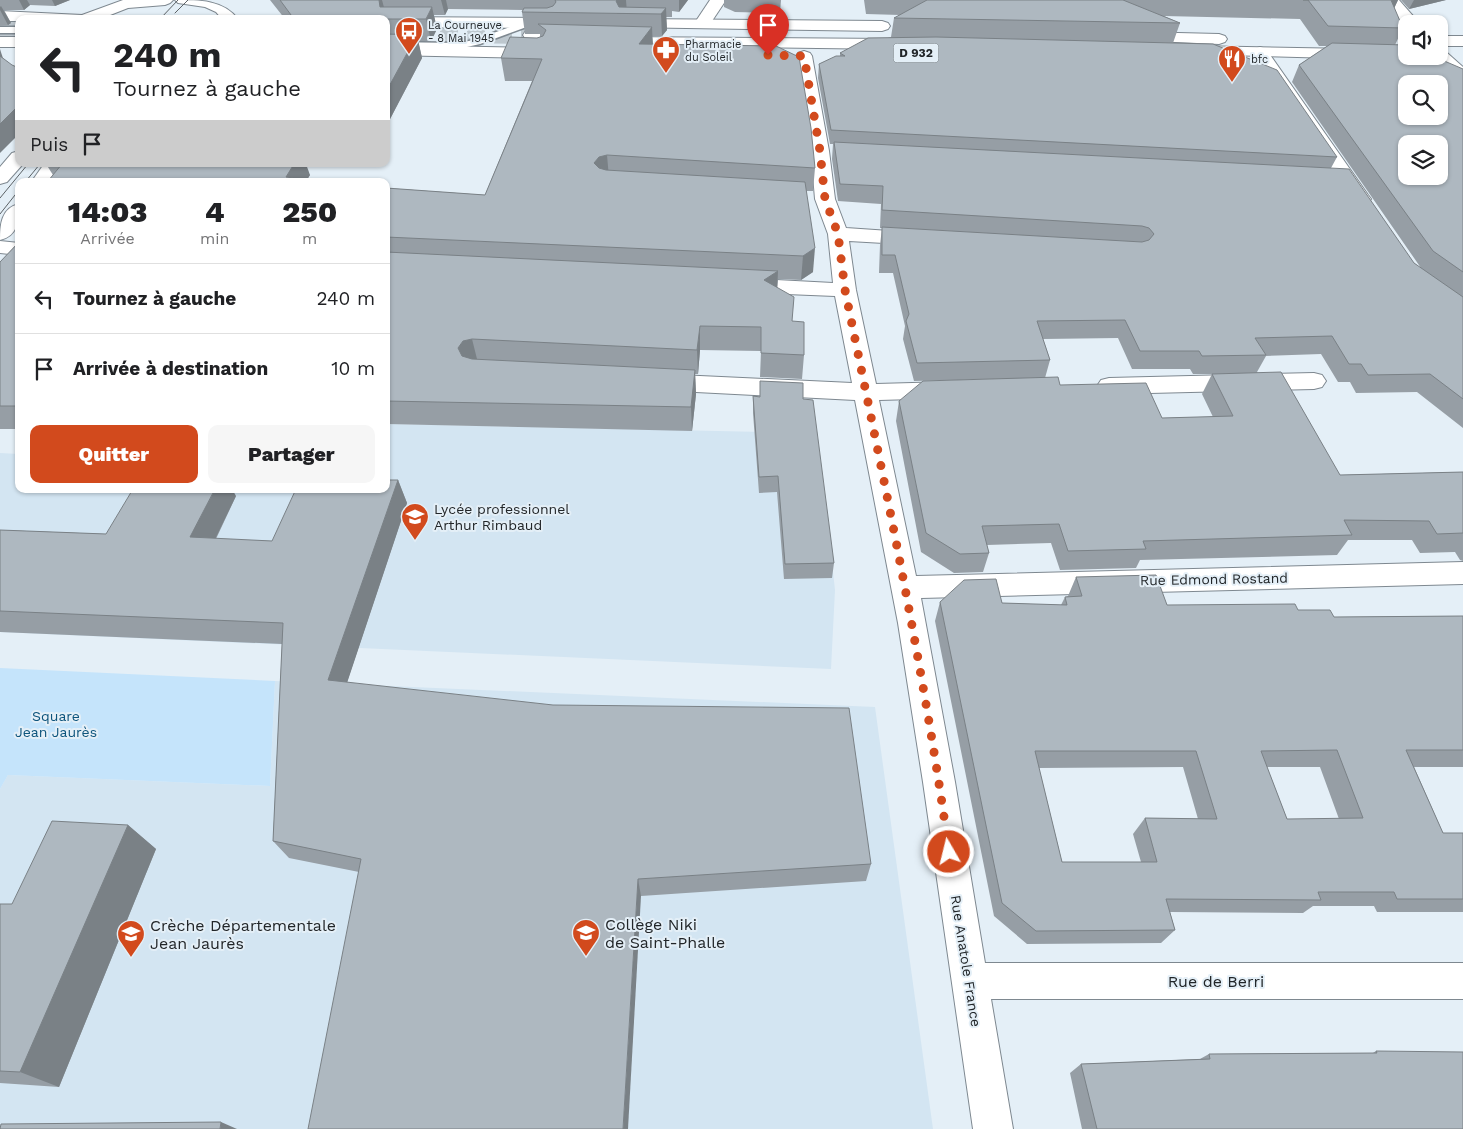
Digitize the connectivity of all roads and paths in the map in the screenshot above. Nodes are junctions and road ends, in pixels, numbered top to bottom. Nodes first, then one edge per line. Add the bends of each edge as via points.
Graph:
1 (165, 0) edge
2 (194, 0) edge
3 (718, 0) edge
4 (1391, 0) edge
5 (96, 15) edge
6 (229, 15) edge
7 (1404, 15) edge
8 (0, 16) edge
9 (15, 17) edge
10 (390, 22) edge
11 (616, 24) edge
12 (702, 24) junction
13 (0, 30) edge
14 (15, 30) edge
15 (526, 33) junction
16 (593, 39) junction
17 (903, 40) junction
18 (1398, 40) edge
19 (1463, 41) edge
20 (0, 42) edge
21 (15, 42) edge
22 (390, 45) edge
23 (1448, 47) edge
24 (390, 50) edge
25 (1260, 52) junction
26 (1448, 52) edge
27 (560, 53) edge
28 (1398, 55) edge
29 (1463, 55) edge
30 (804, 56) junction
31 (1448, 61) edge
32 (1463, 73) edge
33 (15, 161) edge
34 (52, 167) edge
35 (0, 178) edge
36 (43, 178) edge
37 (1329, 179) edge
38 (1349, 180) junction
39 (1370, 212) edge
40 (15, 215) edge
41 (0, 234) edge
42 (838, 234) junction
43 (942, 241) edge
44 (0, 247) edge
45 (15, 249) edge
46 (725, 284) edge
47 (845, 290) junction
48 (637, 381) edge
49 (1314, 381) dead end
50 (1086, 387) edge
51 (967, 390) edge
52 (866, 392) junction
53 (1463, 573) edge
54 (906, 587) junction
55 (969, 981) junction
56 (1463, 981) edge
57 (993, 1129) edge

1 - 5 street via 126,4
2 - 6 street via 217,6
3 - 12 street
4 - 7 street
8 - 9 street
10 - 15 street, D 932 via 506,22
11 - 12 street, D 932
12 - 17 street, D 932
13 - 14 lane
15 - 16 street, D 932
15 - 22 lane via 458,46
16 - 17 street, D 932 via 803,45
16 - 30 street, D 932
17 - 30 street, D 932
18 - 25 street via 1122,43
19 - 23 street
20 - 21 street
24 - 27 street
25 - 28 street
25 - 38 street
26 - 29 street
30 - 42 street, Rue Anatole France via 828,151 816,199
31 - 32 street
33 - 35 street
34 - 36 street
37 - 38 street
38 - 39 street
40 - 41 street
42 - 43 street
42 - 47 street, Rue Anatole France
44 - 45 street
46 - 47 street
47 - 52 street, Rue Anatole France
48 - 52 street
49 - 50 street
51 - 52 street
52 - 54 street, Rue Anatole France
53 - 54 street, Rue Edmond Rostand
54 - 55 street, Rue Anatole France via 940,782
55 - 56 street, Rue de Berri
55 - 57 street, Rue Anatole France

